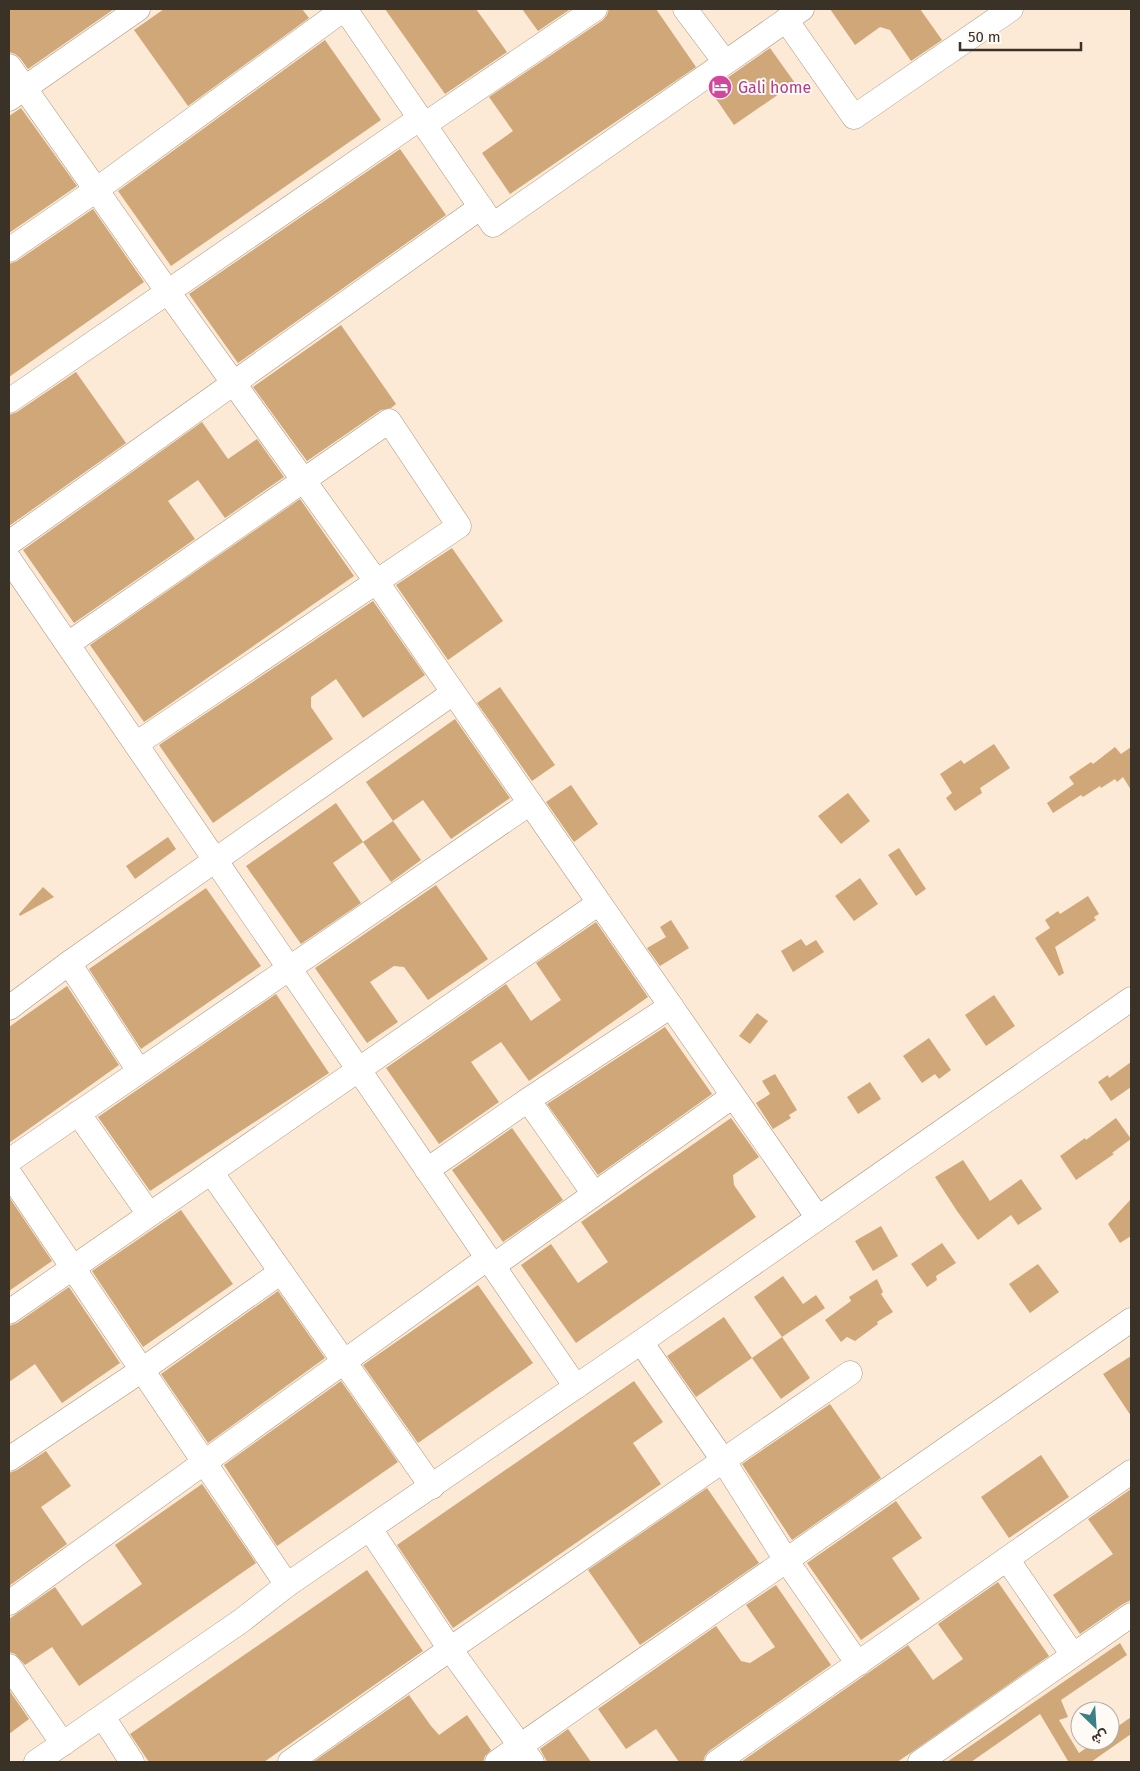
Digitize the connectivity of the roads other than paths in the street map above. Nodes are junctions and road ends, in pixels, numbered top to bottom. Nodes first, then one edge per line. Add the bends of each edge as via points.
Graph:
1 (138, 9) edge
2 (344, 9) edge
3 (596, 9) edge
4 (685, 9) edge
5 (1011, 9) edge
6 (794, 15) edge
7 (725, 62) junction
8 (9, 66) edge
9 (17, 94) edge
10 (422, 122) junction
11 (96, 190) junction
12 (487, 216) junction
13 (9, 250) edge
14 (168, 292) junction
15 (234, 383) junction
16 (9, 401) edge
17 (304, 480) junction
18 (9, 544) edge
19 (9, 559) edge
20 (376, 582) junction
21 (68, 644) junction
22 (453, 692) junction
23 (136, 744) junction
24 (530, 803) junction
25 (215, 860) junction
26 (599, 903) junction
27 (68, 963) junction
28 (289, 968) junction
29 (1131, 999) edge
30 (671, 1006) junction
31 (9, 1008) edge
32 (359, 1070) junction
33 (139, 1071) junction
34 (733, 1096) junction
35 (528, 1100) junction
36 (78, 1113) junction
37 (9, 1161) edge
38 (427, 1170) junction
39 (211, 1172) junction
40 (9, 1173) edge
41 (594, 1194) junction
42 (149, 1214) junction
43 (818, 1218) junction
44 (490, 1262) junction
45 (73, 1268) junction
46 (281, 1272) junction
47 (9, 1312) edge
48 (1131, 1320) edge
49 (641, 1342) junction
50 (344, 1362) junction
51 (142, 1370) junction
52 (850, 1373) dead end
53 (576, 1386) junction
54 (9, 1459) edge
55 (723, 1460) junction
56 (204, 1462) junction
57 (1131, 1472) edge
58 (432, 1486) junction
59 (370, 1529) junction
60 (1007, 1558) junction
61 (786, 1560) junction
62 (287, 1585) junction
63 (9, 1603) edge
64 (1131, 1615) edge
65 (450, 1649) junction
66 (1074, 1656) junction
67 (858, 1664) junction
68 (9, 1666) edge
69 (103, 1717) junction
70 (62, 1744) junction
71 (526, 1754) edge
72 (927, 1760) edge
73 (36, 1762) edge
74 (132, 1762) edge
75 (290, 1762) edge
76 (497, 1762) edge
77 (717, 1762) edge

1 - 9 street
2 - 10 street
2 - 11 street
3 - 10 street
4 - 7 street
5 - 6 street via 854,117
6 - 7 street
7 - 12 street
8 - 9 street
9 - 11 street
10 - 12 street
10 - 14 street
11 - 13 street
11 - 14 street
12 - 15 street
14 - 15 street
14 - 16 street
15 - 17 street
15 - 18 street
17 - 20 street
17 - 20 street via 389,421 459,526
17 - 21 street
19 - 21 street
20 - 22 street
20 - 23 street
21 - 23 street
22 - 24 street
22 - 25 street
23 - 25 street
24 - 26 street
24 - 28 street
25 - 27 street
25 - 28 street
26 - 30 street
26 - 32 street
27 - 31 street
27 - 33 street
28 - 32 street
28 - 33 street
29 - 43 street
30 - 34 street
30 - 35 street
32 - 38 street
32 - 39 street
33 - 36 street
34 - 41 street
34 - 43 street
35 - 38 street
35 - 41 street
36 - 37 street
36 - 42 street
38 - 44 street
39 - 42 street
39 - 46 street
40 - 45 street
41 - 44 street
42 - 45 street
43 - 49 street
44 - 50 street
44 - 53 street
45 - 47 street
45 - 51 street
46 - 50 street
46 - 51 street
48 - 61 street
49 - 53 street
49 - 55 street
50 - 56 street
50 - 58 street
51 - 54 street
51 - 56 street
52 - 55 street
53 - 58 street
55 - 61 street
55 - 65 street
56 - 62 street
56 - 63 street
57 - 60 street
58 - 59 street
59 - 62 street
59 - 65 street
60 - 66 street
60 - 67 street
61 - 67 street
61 - 71 street
62 - 69 street
64 - 66 street
65 - 71 street
65 - 75 street
66 - 72 street
67 - 77 street
68 - 70 street
69 - 70 street
69 - 74 street
70 - 73 street
71 - 76 street

